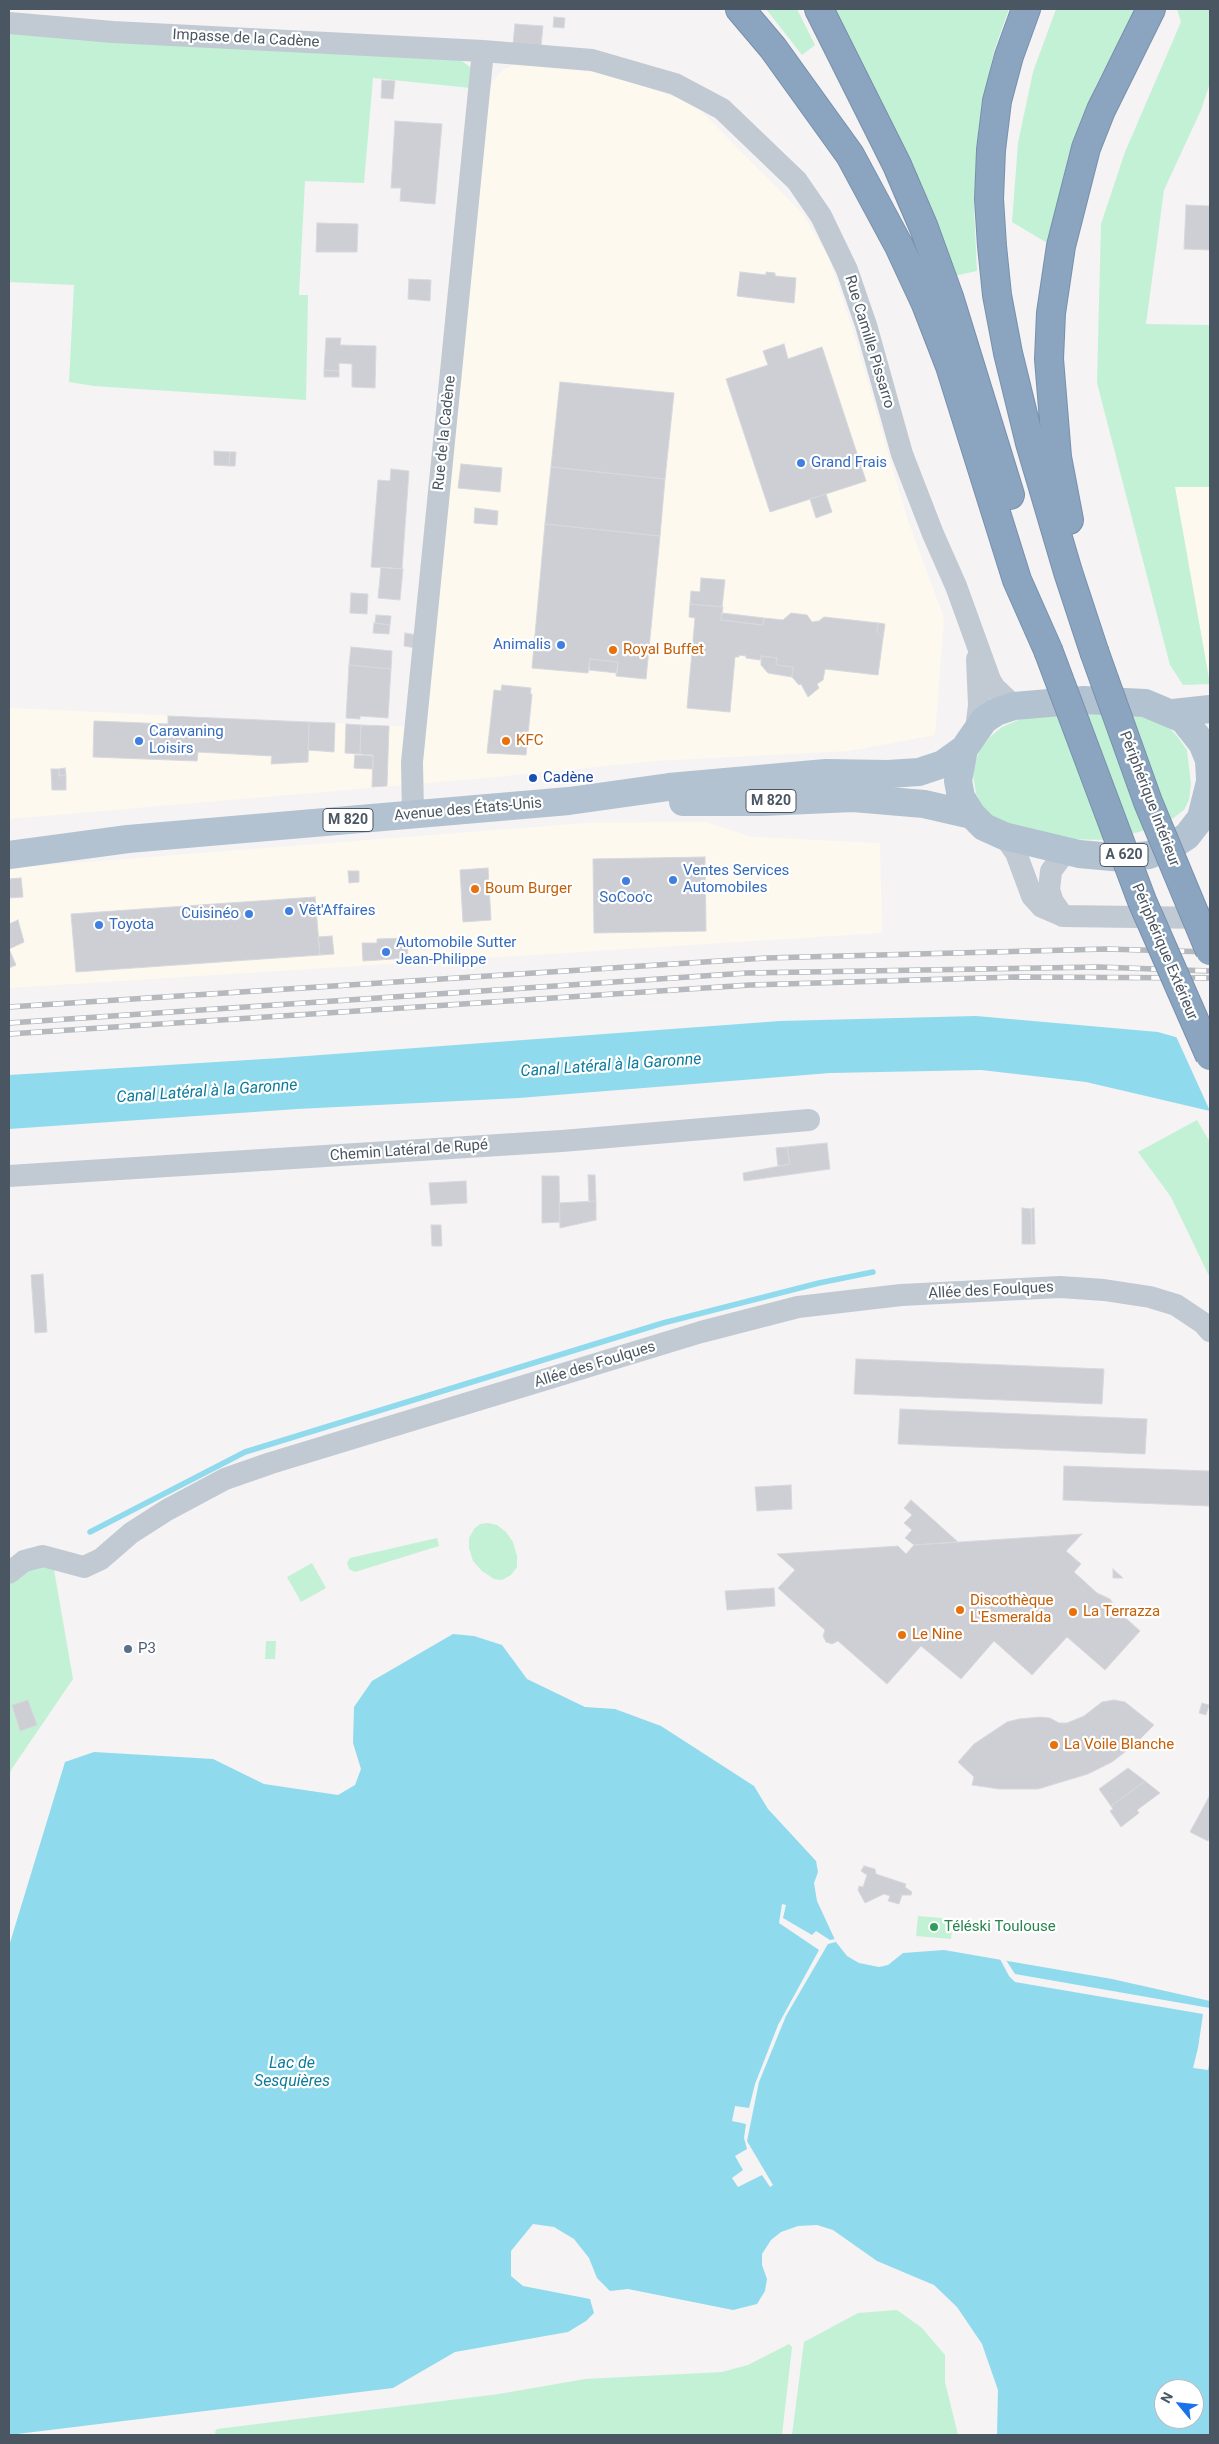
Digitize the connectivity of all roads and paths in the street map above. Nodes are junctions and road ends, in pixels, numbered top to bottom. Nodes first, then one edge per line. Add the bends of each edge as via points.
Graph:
1 (740, 9) edge
2 (819, 9) edge
3 (1026, 9) edge
4 (1151, 9) edge
5 (9, 24) edge
6 (483, 51) junction
7 (976, 643) junction
8 (1092, 647) junction
9 (1048, 650) junction
10 (1014, 706) junction
11 (1210, 709) edge
12 (1173, 713) junction
13 (970, 740) junction
14 (1210, 769) edge
15 (569, 801) junction
16 (414, 814) junction
17 (972, 815) junction
18 (1199, 835) edge
19 (1004, 836) junction
20 (9, 838) edge
21 (128, 839) junction
22 (1066, 851) junction
23 (9, 855) edge
24 (1063, 916) junction
25 (1210, 918) edge
26 (1210, 951) edge
27 (1210, 1056) edge
28 (808, 1120) dead end
29 (9, 1176) edge
30 (1210, 1331) edge
31 (9, 1572) edge

1 - 9 highway via 773,48 845,148 899,246 950,366 1017,580
2 - 9 highway via 897,165 949,297 1034,572
3 - 8 highway via 997,100 989,199 997,295 1028,434
4 - 8 highway via 1101,110 1086,148 1061,246 1051,313 1049,358 1057,457 1068,515 1083,566
5 - 6 street, Impasse de la Cadène
6 - 7 street, Rue Camille Pissarro via 592,60 675,84 722,109 797,181 821,216 847,270 902,454
6 - 16 street, Rue de la Cadène via 412,762
7 - 10 street, Rue Camille Pissarro via 995,688
7 - 13 street, Rue Camille Pissarro via 979,704
8 - 26 highway, Périphérique Intérieur / A 620, bridge via 1148,802
9 - 27 highway, Périphérique Extérieur / A 620, bridge via 1142,901
10 - 12 main road, Avenue des États-Unis via 1047,701 1111,700 1145,703
10 - 13 main road, Avenue des États-Unis via 984,720
11 - 12 main road
12 - 14 main road via 1202,742
13 - 15 main road, Avenue des États-Unis / M 820 via 944,764 919,772 826,773 669,787
13 - 17 main road via 958,781 961,798
14 - 18 main road
15 - 16 main road, Avenue des États-Unis / M 820
15 - 17 main road, Avenue des États-Unis / M 820 via 763,802 853,798 924,804
16 - 21 main road, Avenue des États-Unis / M 820
17 - 19 main road via 984,827
18 - 22 main road via 1149,855 1123,858
19 - 22 main road
19 - 24 street via 1016,853 1032,896 1042,907
20 - 21 main road, Avenue des États-Unis / M 820
21 - 23 main road, Avenue des États-Unis / M 820
22 - 24 street via 1051,871 1049,890
24 - 25 street
28 - 29 street, Chemin Latéral de Rupé via 562,1141
30 - 31 street, Allée des Foulques via 1176,1305 1150,1297 1060,1287 901,1295 798,1308 701,1332 271,1463 225,1479 167,1510 84,1567 43,1556 24,1561

